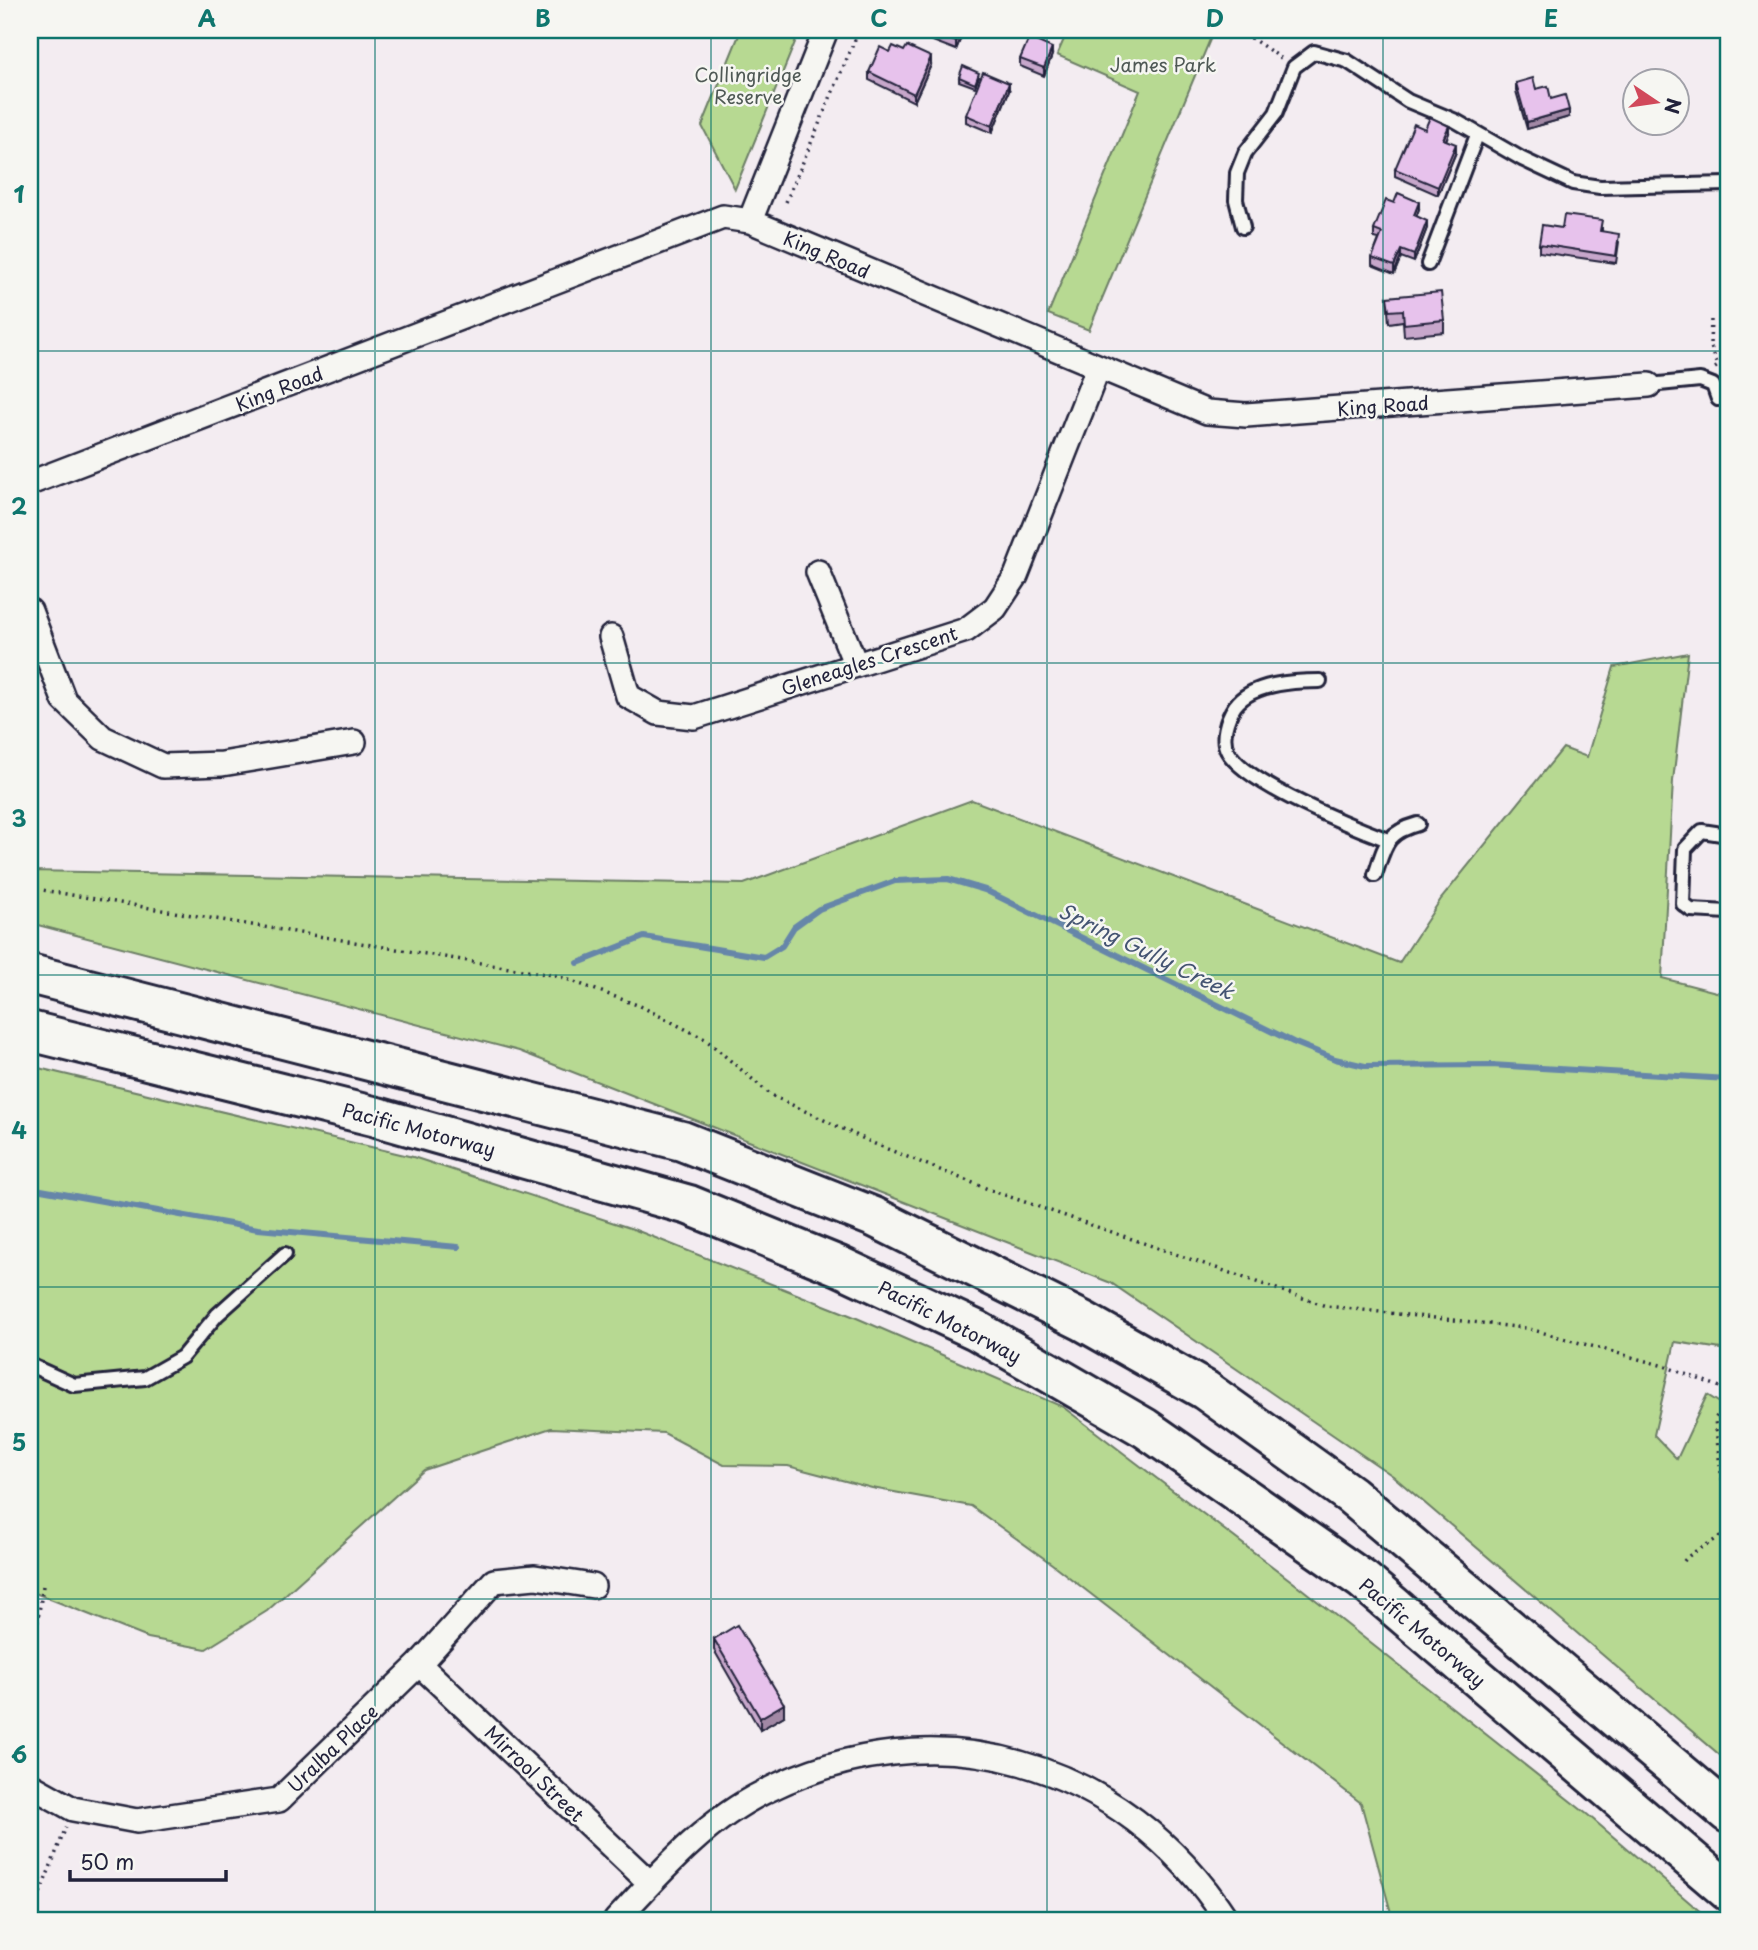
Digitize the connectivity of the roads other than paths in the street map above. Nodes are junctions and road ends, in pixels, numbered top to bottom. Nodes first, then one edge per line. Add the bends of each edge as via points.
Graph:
1 (826, 30) edge
2 (1477, 135) junction
3 (1728, 184) edge
4 (750, 221) junction
5 (1243, 227) dead end
6 (1428, 264) dead end
7 (1098, 368) junction
8 (1649, 385) joint
9 (1718, 399) dead end
10 (30, 483) edge
11 (818, 572) dead end
12 (30, 611) edge
13 (611, 637) dead end
14 (855, 663) junction
15 (1320, 681) dead end
16 (354, 742) dead end
17 (1418, 824) dead end
18 (1728, 835) edge
19 (1388, 840) junction
20 (1375, 875) dead end
21 (1728, 912) edge
22 (30, 974) edge
23 (30, 1031) edge
24 (285, 1254) dead end
25 (30, 1365) edge
26 (593, 1586) dead end
27 (419, 1664) junction
28 (30, 1786) edge
29 (1728, 1813) edge
30 (650, 1883) junction
31 (1728, 1891) edge
32 (616, 1920) edge
33 (1227, 1920) edge

1 - 4 street
2 - 3 lane via 1586,186
2 - 5 lane via 1408,100 1347,61 1314,52 1294,67 1276,113 1245,153 1237,173 1236,200
2 - 6 lane
4 - 7 street, King Road
4 - 10 street, King Road via 732,217 708,222
7 - 8 street, King Road via 1207,412 1246,415
7 - 14 street, Gleneagles Crescent via 1016,576 995,608 966,629
8 - 9 lane via 1700,380 1713,385
11 - 14 street
12 - 16 street via 64,700 103,738 163,765 222,764
13 - 14 street, Gleneagles Crescent via 628,696 658,713 694,717
15 - 19 lane via 1284,683 1246,695 1229,718 1224,736 1228,752 1261,779 1322,813
17 - 19 lane
18 - 21 lane via 1702,831 1685,849 1683,904 1691,910
19 - 20 lane
22 - 29 highway via 682,1141 874,1217 1083,1321 1205,1390 1351,1495
23 - 31 highway, Pacific Motorway via 377,1117 689,1205 839,1266 976,1330 1145,1429 1363,1580
24 - 25 lane via 217,1315 181,1357 145,1378 74,1385
26 - 27 street, Uralba Place via 535,1577 494,1581
27 - 28 street, Uralba Place via 279,1800 137,1821 73,1809
27 - 30 street, Mirrool Street
30 - 32 street
30 - 33 street via 707,1829 763,1792 860,1756 950,1749 1032,1765 1096,1793 1191,1869

